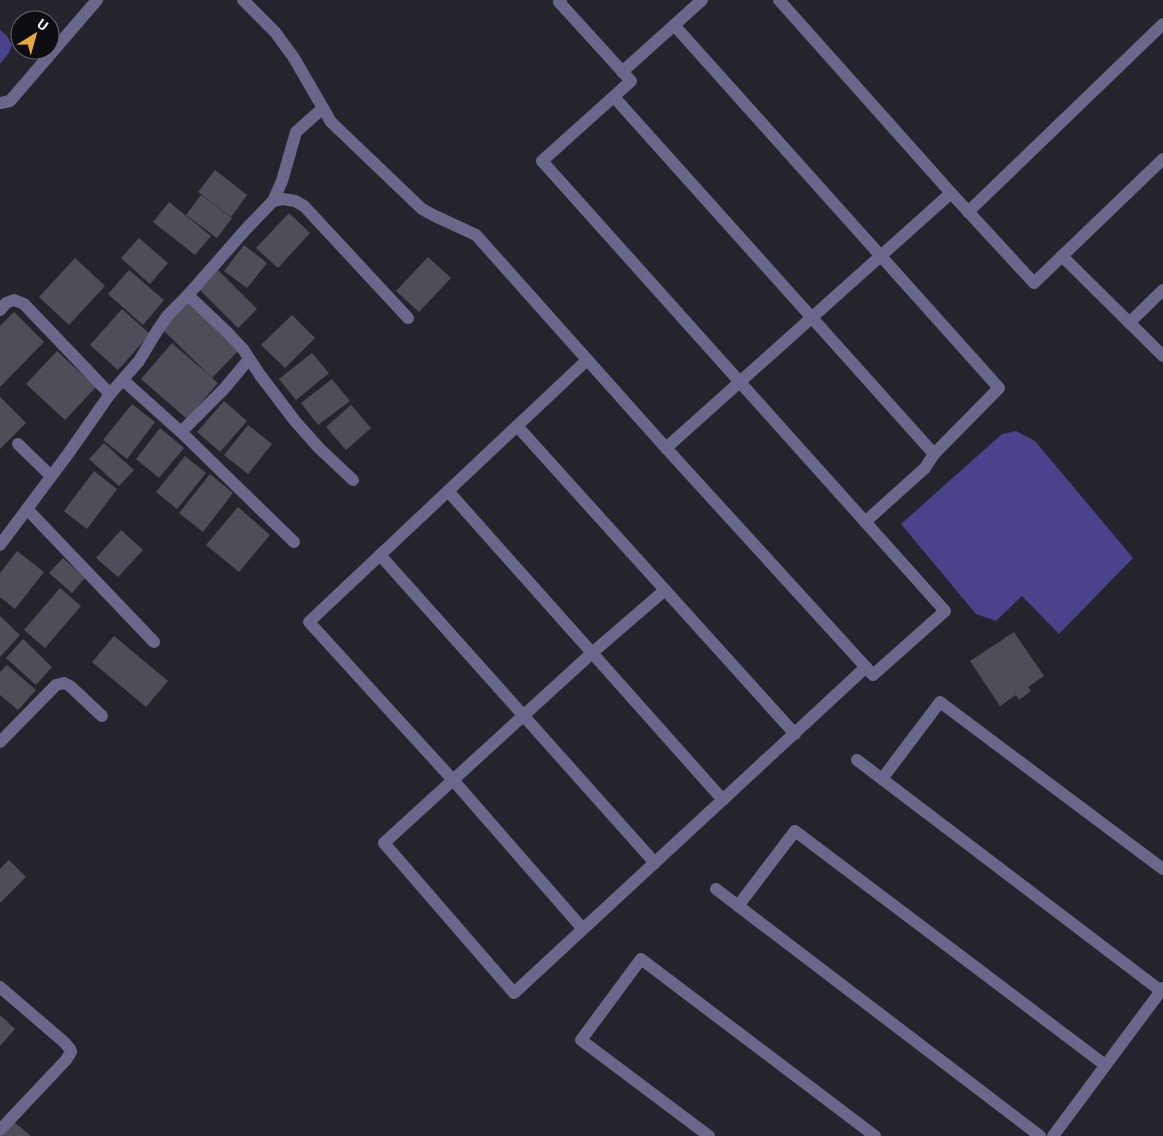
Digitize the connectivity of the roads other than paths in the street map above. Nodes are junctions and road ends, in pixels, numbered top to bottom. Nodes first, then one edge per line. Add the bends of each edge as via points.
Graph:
1 (98, 0) edge
2 (243, 0) edge
3 (561, 0) edge
4 (702, 0) edge
5 (779, 0) edge
6 (1163, 24) edge
7 (674, 25) junction
8 (622, 72) junction
9 (614, 97) junction
10 (0, 103) edge
11 (324, 108) junction
12 (1163, 159) edge
13 (951, 193) junction
14 (273, 202) junction
15 (968, 212) junction
16 (881, 256) junction
17 (1062, 256) junction
18 (1163, 290) edge
19 (188, 295) junction
20 (0, 310) edge
21 (408, 318) dead end
22 (812, 318) junction
23 (1129, 323) junction
24 (1163, 356) edge
25 (249, 358) junction
26 (587, 360) junction
27 (123, 380) junction
28 (740, 382) junction
29 (110, 394) junction
30 (517, 426) junction
31 (181, 432) junction
32 (18, 444) dead end
33 (666, 448) junction
34 (934, 454) junction
35 (51, 476) junction
36 (353, 480) dead end
37 (448, 491) junction
38 (27, 509) junction
39 (865, 522) junction
40 (294, 542) dead end
41 (0, 545) edge
42 (380, 556) junction
43 (665, 590) junction
44 (154, 642) dead end
45 (592, 653) junction
46 (866, 668) junction
47 (102, 716) dead end
48 (523, 716) junction
49 (795, 734) junction
50 (0, 742) edge
51 (857, 760) dead end
52 (882, 779) junction
53 (453, 780) junction
54 (723, 800) junction
55 (655, 864) junction
56 (1163, 869) edge
57 (716, 889) dead end
58 (738, 906) junction
59 (583, 929) junction
60 (0, 987) edge
61 (1162, 989) edge
62 (1105, 1065) junction
63 (0, 1130) edge
64 (709, 1136) edge
65 (875, 1136) edge
66 (1040, 1136) edge
67 (1053, 1136) edge

1 - 10 street via 10,101
2 - 11 street via 275,32
3 - 8 street via 559,2
4 - 7 street
5 - 13 street
6 - 15 street
7 - 8 street
7 - 16 street
8 - 9 street via 631,81
9 - 22 street
9 - 28 street via 542,161
11 - 14 street via 296,132
11 - 26 street via 331,122 422,208 476,236
12 - 17 street
13 - 15 street
13 - 16 street
14 - 19 street
14 - 21 street via 283,199 304,206
15 - 17 street via 1034,283
16 - 22 street
16 - 34 street via 999,388
17 - 23 street
18 - 23 street
19 - 25 street
19 - 27 street via 168,315
20 - 29 street via 14,300 24,304
22 - 28 street
22 - 34 street
23 - 24 street
25 - 31 street via 224,389
25 - 36 street via 295,421
26 - 30 street
26 - 33 street
27 - 29 street
27 - 31 street
28 - 33 street
28 - 39 street
29 - 35 street
30 - 37 street
30 - 43 street
31 - 40 street
32 - 35 street
33 - 46 street
34 - 39 street via 925,468
35 - 38 street
37 - 42 street
37 - 45 street
38 - 41 street
38 - 44 street
39 - 46 street via 945,611 873,675
42 - 48 street
42 - 53 street via 309,622
43 - 45 street
43 - 49 street
45 - 48 street
45 - 54 street
46 - 49 street
47 - 50 street via 64,682 56,685
48 - 53 street
48 - 55 street
49 - 54 street
51 - 52 street
52 - 56 street via 940,702
52 - 61 street
53 - 59 street
53 - 59 street via 384,842 514,993
54 - 55 street
55 - 59 street
57 - 58 street
58 - 62 street via 795,831
58 - 66 street
60 - 63 street via 64,1042 71,1052
61 - 62 street
62 - 67 street
64 - 65 street via 581,1040 641,959

